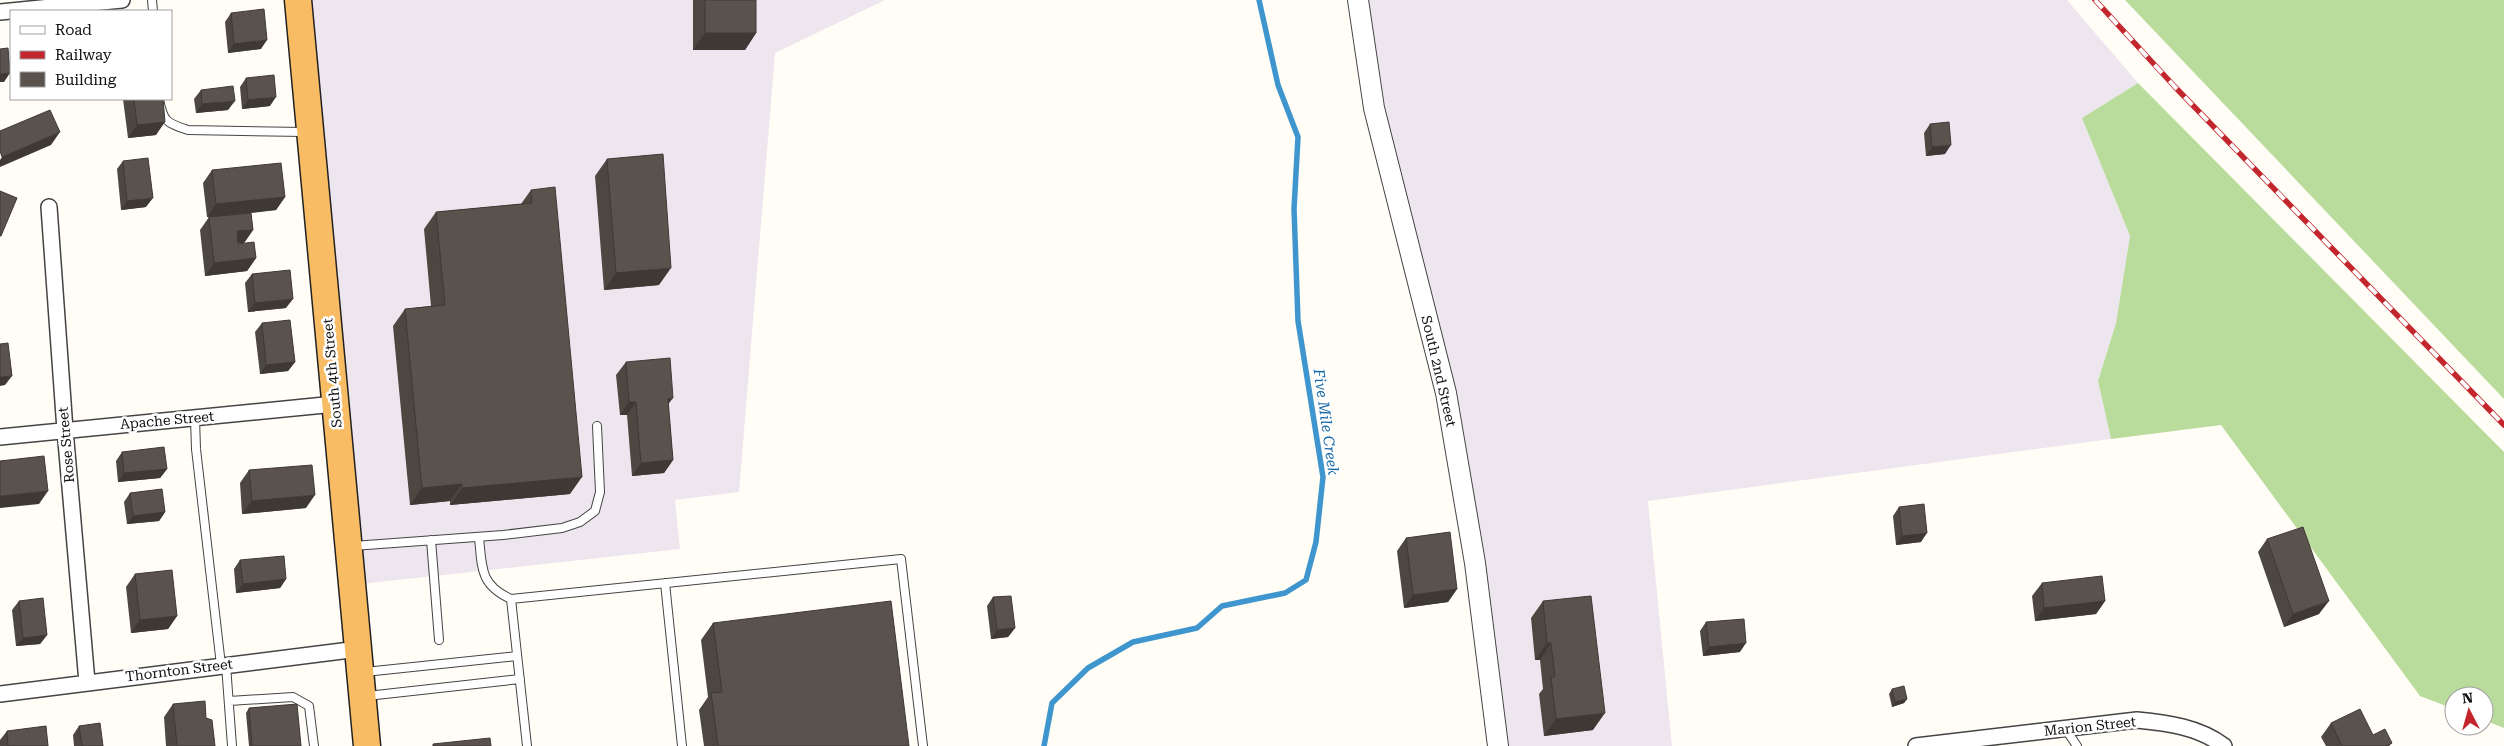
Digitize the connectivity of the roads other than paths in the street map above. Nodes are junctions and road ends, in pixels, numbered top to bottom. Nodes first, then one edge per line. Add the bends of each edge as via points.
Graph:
1 (122, 0) edge
2 (298, 0) edge
3 (1358, 0) edge
4 (20, 10) edge
5 (159, 100) edge
6 (310, 132) junction
7 (48, 207) dead end
8 (335, 404) junction
9 (195, 418) junction
10 (597, 426) dead end
11 (65, 430) junction
12 (0, 437) edge
13 (479, 536) junction
14 (431, 540) junction
15 (348, 547) junction
16 (665, 583) junction
17 (511, 599) junction
18 (439, 640) dead end
19 (517, 656) junction
20 (224, 665) junction
21 (360, 672) junction
22 (520, 679) junction
23 (87, 682) junction
24 (0, 694) edge
25 (229, 702) junction
26 (2065, 728) junction
27 (1993, 742) edge
28 (232, 746) edge
29 (314, 746) edge
30 (366, 746) edge
31 (527, 746) edge
32 (682, 746) edge
33 (923, 746) edge
34 (1498, 746) edge
35 (1916, 746) edge
36 (2077, 746) edge
37 (2224, 746) edge

1 - 4 street
2 - 6 highway, South 4th Street
3 - 34 street, South 2nd Street via 1374,108 1446,394 1475,563
5 - 6 lane via 162,116 171,124 188,130
6 - 8 highway, South 4th Street
7 - 11 street, Rose Street
8 - 9 street, Apache Street
8 - 15 highway, South 4th Street
9 - 11 street, Apache Street
9 - 20 lane via 196,449
10 - 13 lane via 600,492 595,511 580,522 562,528
11 - 12 street, Apache Street
11 - 23 street, Rose Street
13 - 14 lane
13 - 17 lane via 486,580 496,592
14 - 15 lane
14 - 18 lane
15 - 21 highway, South 4th Street
16 - 17 lane
16 - 32 lane
16 - 33 lane via 901,559
17 - 19 lane
19 - 21 lane
19 - 22 lane
20 - 21 street, Thornton Street
20 - 23 street, Thornton Street
20 - 25 lane
21 - 22 lane
21 - 30 highway, South 4th Street
22 - 31 lane
23 - 24 street, Thornton Street
25 - 28 lane
25 - 29 lane via 293,697 309,706
26 - 27 street, Marion Street
26 - 36 lane
26 - 37 street, Marion Street via 2137,720 2174,724 2209,735
27 - 35 street, Marion Street

